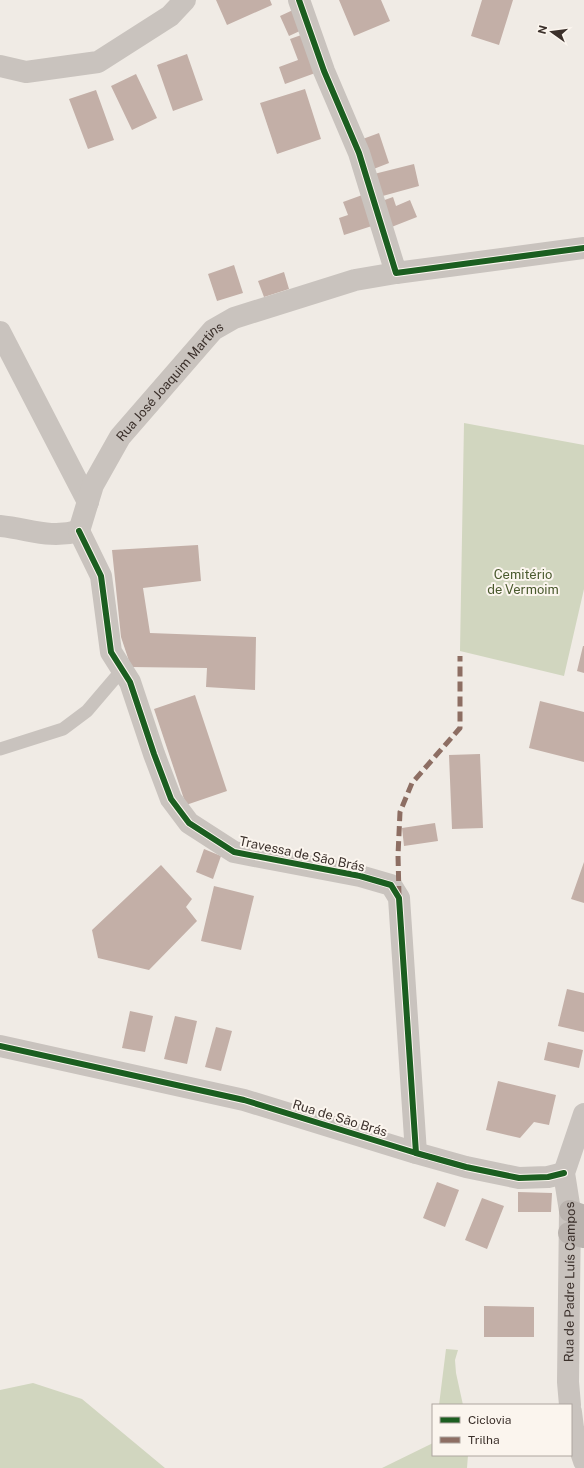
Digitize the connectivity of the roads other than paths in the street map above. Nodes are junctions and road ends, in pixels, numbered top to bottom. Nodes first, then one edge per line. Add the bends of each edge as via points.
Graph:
1 (185, 0) edge
2 (299, 0) edge
3 (0, 66) edge
4 (584, 248) edge
5 (396, 274) junction
6 (0, 332) edge
7 (88, 502) junction
8 (0, 526) edge
9 (79, 531) junction
10 (122, 670) junction
11 (0, 749) edge
12 (0, 1046) edge
13 (584, 1114) edge
14 (416, 1153) junction
15 (564, 1173) junction
16 (577, 1213) edge
17 (576, 1235) edge
18 (570, 1404) edge
19 (572, 1420) edge
20 (584, 1461) edge

1 - 3 street via 170,16 98,62 26,72
2 - 5 street via 324,71 359,153
4 - 5 street, Rua José Joaquim Martins
5 - 7 street, Rua José Joaquim Martins via 355,280 234,318 213,330 120,437 93,485
6 - 7 street
7 - 9 street, Rua José Joaquim Martins
8 - 9 street via 53,535
9 - 10 street, Travessa de São Brás via 101,576 111,652
10 - 11 lane via 87,711 63,729
10 - 14 street, Travessa de São Brás via 130,682 170,799 189,823 234,852 360,876 391,885 399,898
12 - 14 street, Rua de São Brás via 244,1100
13 - 15 street, Rua de Padre Luís Campos
14 - 15 street, Rua de São Brás via 519,1178 548,1177
15 - 16 street, Rua de Padre Luís Campos
16 - 17 street, Rua de Padre Luís Campos
17 - 18 street, Rua de Padre Luís Campos via 568,1382
19 - 20 street

